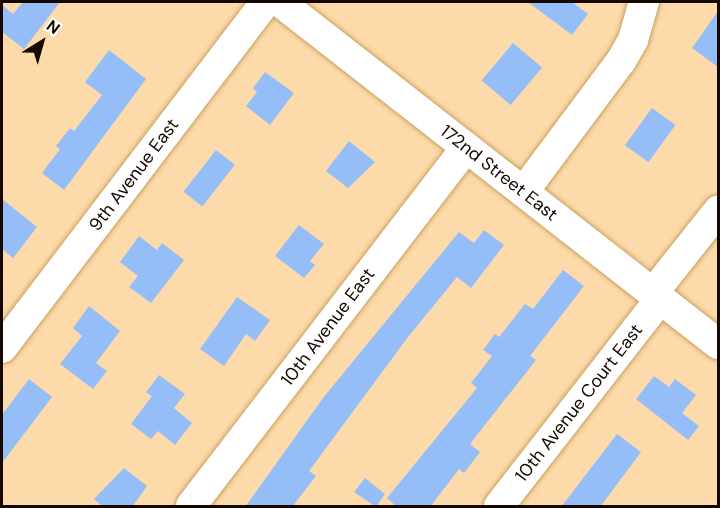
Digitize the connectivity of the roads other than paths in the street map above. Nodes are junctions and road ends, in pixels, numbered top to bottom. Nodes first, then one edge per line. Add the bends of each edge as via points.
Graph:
1 (266, 2) edge
2 (280, 2) edge
3 (645, 2) edge
4 (466, 147) junction
5 (524, 190) junction
6 (718, 211) edge
7 (656, 296) junction
8 (718, 344) edge
9 (2, 348) edge
10 (190, 507) edge
11 (499, 507) edge

1 - 9 street, 9th Avenue East
2 - 4 street, 172nd Street East
3 - 5 street via 633,40 621,61
4 - 5 street, 172nd Street East
4 - 10 street, 10th Avenue East
5 - 7 street, 172nd Street East
6 - 7 street, 10th Avenue Court East
7 - 8 street, 172nd Street East
7 - 11 street, 10th Avenue Court East

